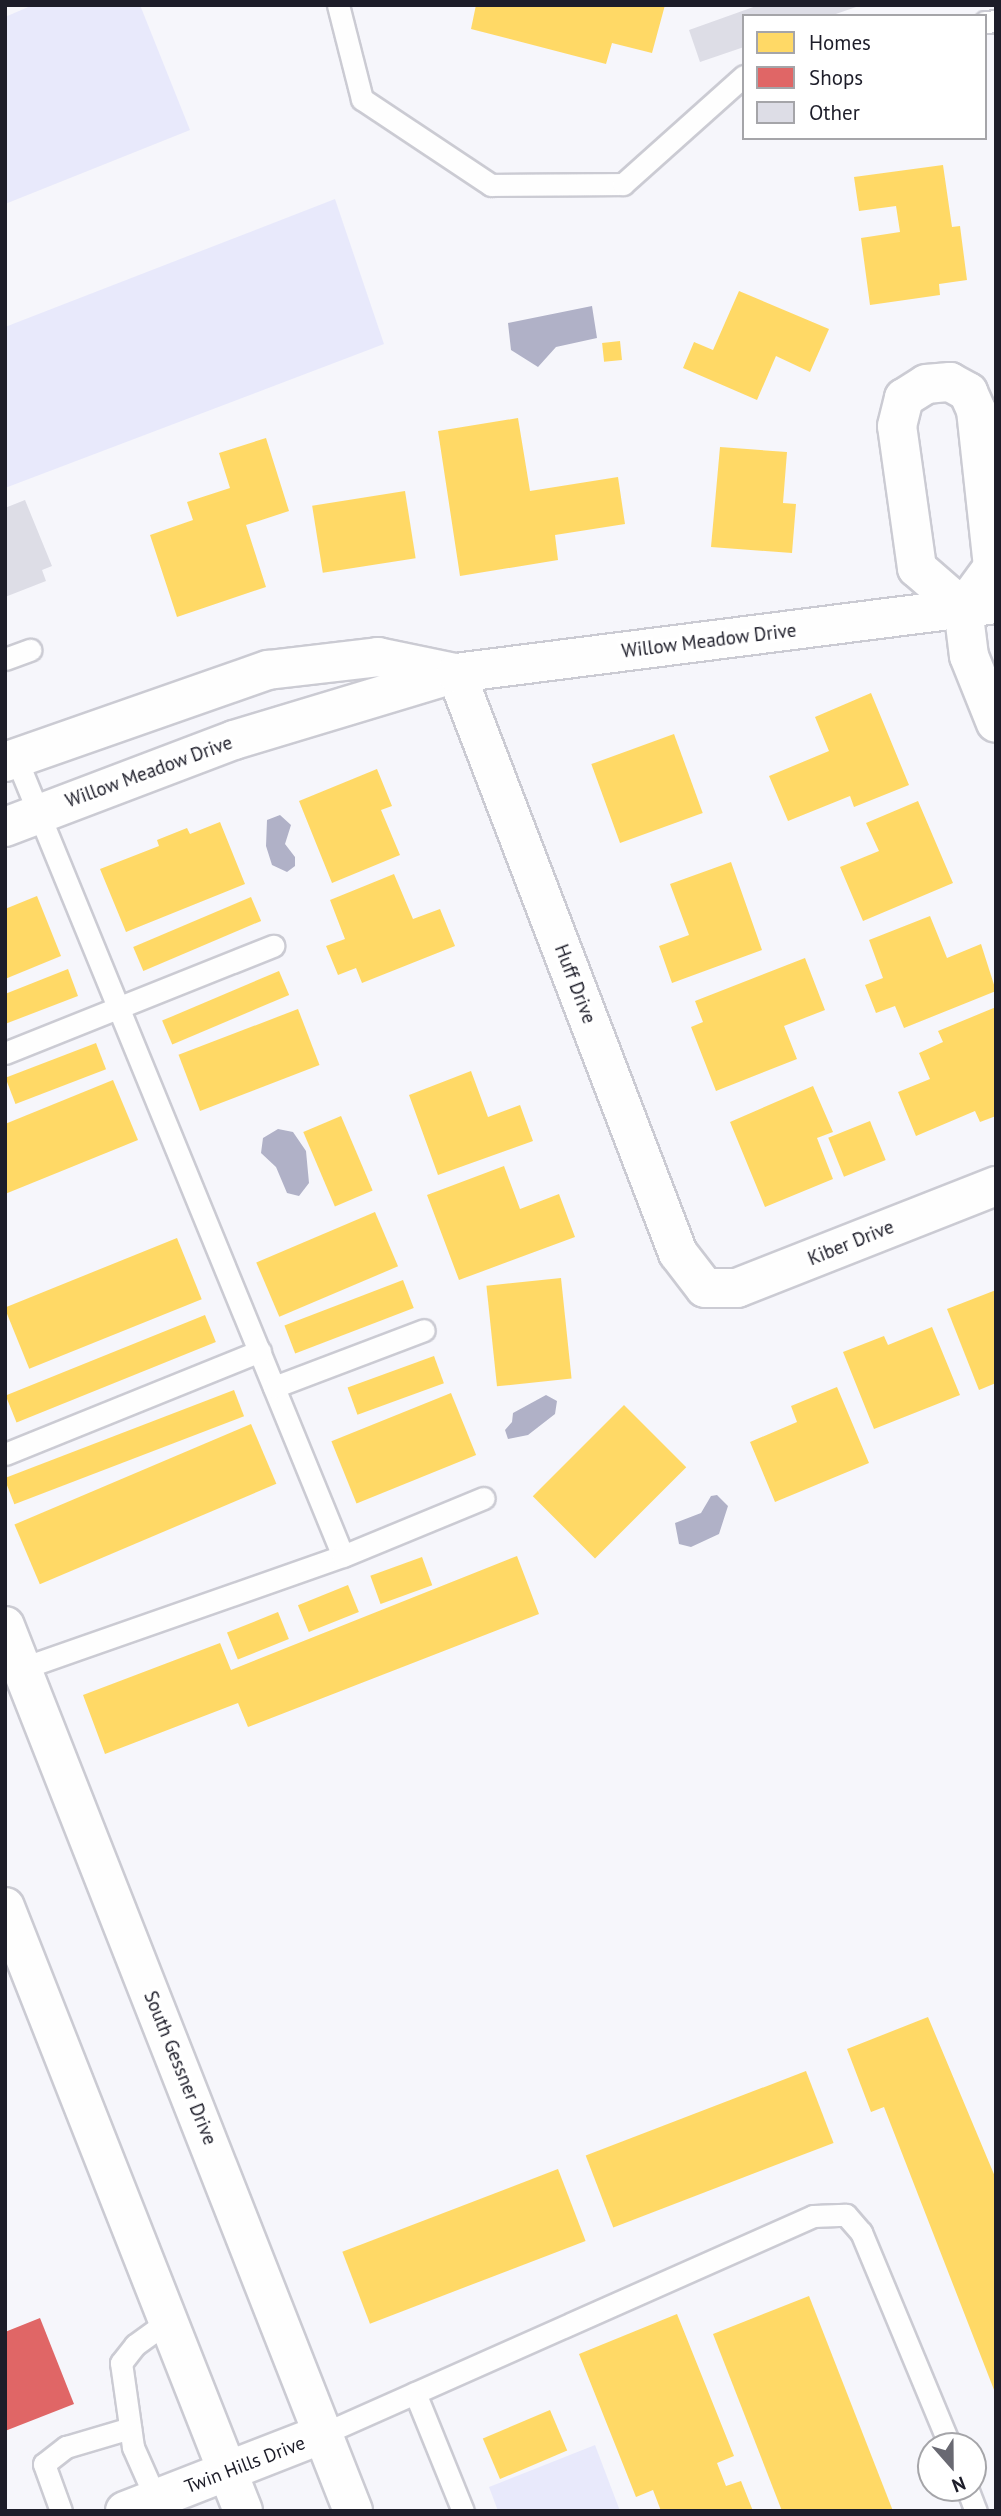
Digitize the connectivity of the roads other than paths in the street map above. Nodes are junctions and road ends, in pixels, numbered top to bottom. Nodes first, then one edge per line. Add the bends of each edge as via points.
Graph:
1 (338, 5) edge
2 (742, 78) edge
3 (979, 606) edge
4 (30, 650) dead end
5 (5, 659) edge
6 (456, 673) junction
7 (996, 723) edge
8 (10, 760) edge
9 (41, 813) junction
10 (5, 827) edge
11 (273, 946) dead end
12 (120, 1007) junction
13 (5, 1053) edge
14 (996, 1186) edge
15 (705, 1288) joint
16 (424, 1330) dead end
17 (260, 1351) junction
18 (274, 1387) junction
19 (5, 1454) edge
20 (484, 1498) dead end
21 (343, 1556) junction
22 (5, 1626) edge
23 (14, 1672) edge
24 (5, 1907) edge
25 (168, 2321) junction
26 (415, 2393) junction
27 (130, 2428) junction
28 (944, 2432) edge
29 (325, 2433) junction
30 (228, 2472) junction
31 (140, 2505) edge
32 (61, 2511) edge
33 (243, 2511) edge
34 (353, 2511) edge
35 (463, 2511) edge

1 - 2 lane via 362,99 491,185 623,184
3 - 3 street via 917,568 897,426 904,398 926,384 950,382 968,392 976,410 993,567
3 - 6 street, Willow Meadow Drive
3 - 7 street via 969,656
4 - 5 lane
6 - 8 street, Willow Meadow Drive via 378,657 268,670
6 - 9 street, Willow Meadow Drive via 234,740
6 - 15 street, Huff Drive via 678,1253
8 - 9 lane
9 - 10 street, Willow Meadow Drive
9 - 12 lane
11 - 12 lane
12 - 13 lane
12 - 17 lane
14 - 15 street, Kiber Drive via 737,1288
16 - 18 lane
17 - 18 lane
17 - 19 lane
18 - 21 lane
20 - 21 lane
21 - 23 lane
22 - 23 street, South Gessner Drive
23 - 29 street, South Gessner Drive
24 - 25 street
25 - 27 lane via 135,2345 121,2363
25 - 30 street
26 - 28 lane via 813,2216 846,2216 862,2232
26 - 29 lane
26 - 35 lane
27 - 31 lane
27 - 32 lane via 66,2447 44,2464
29 - 30 street, Twin Hills Drive
29 - 34 street, South Gessner Drive
30 - 31 street, Twin Hills Drive
30 - 33 street

